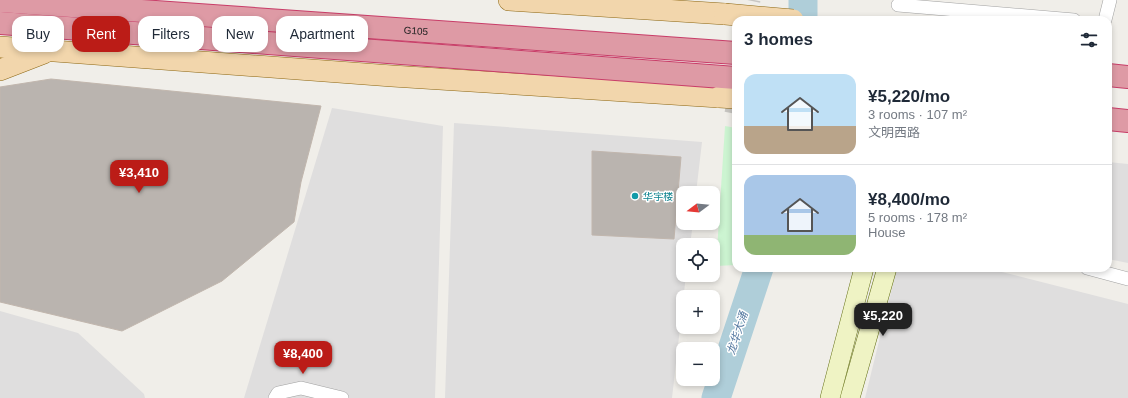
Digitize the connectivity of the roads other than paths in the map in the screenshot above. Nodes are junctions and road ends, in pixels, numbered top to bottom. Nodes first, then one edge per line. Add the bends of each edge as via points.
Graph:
1 (33, 0) edge
2 (509, 0) edge
3 (1110, 0) edge
4 (0, 1) edge
5 (898, 5) dead end
6 (33, 16) edge
7 (748, 16) edge
8 (1027, 16) edge
9 (1106, 16) edge
10 (0, 23) edge
11 (0, 47) edge
12 (12, 48) edge
13 (54, 52) edge
14 (64, 52) edge
15 (732, 53) edge
16 (0, 70) edge
17 (732, 78) edge
18 (727, 98) edge
19 (863, 272) edge
20 (886, 272) edge
21 (1102, 272) edge
22 (1128, 279) edge
23 (275, 398) edge
24 (342, 398) edge
25 (830, 398) edge
26 (850, 398) edge

1 - 6 main road
2 - 7 main road, bridge
3 - 9 street
4 - 15 highway, G105 / G105, bridge
5 - 8 street
10 - 17 highway, bridge
11 - 12 main road
13 - 16 main road
14 - 18 main road
19 - 25 street
20 - 26 street
21 - 22 street
23 - 24 street via 278,393 301,388

